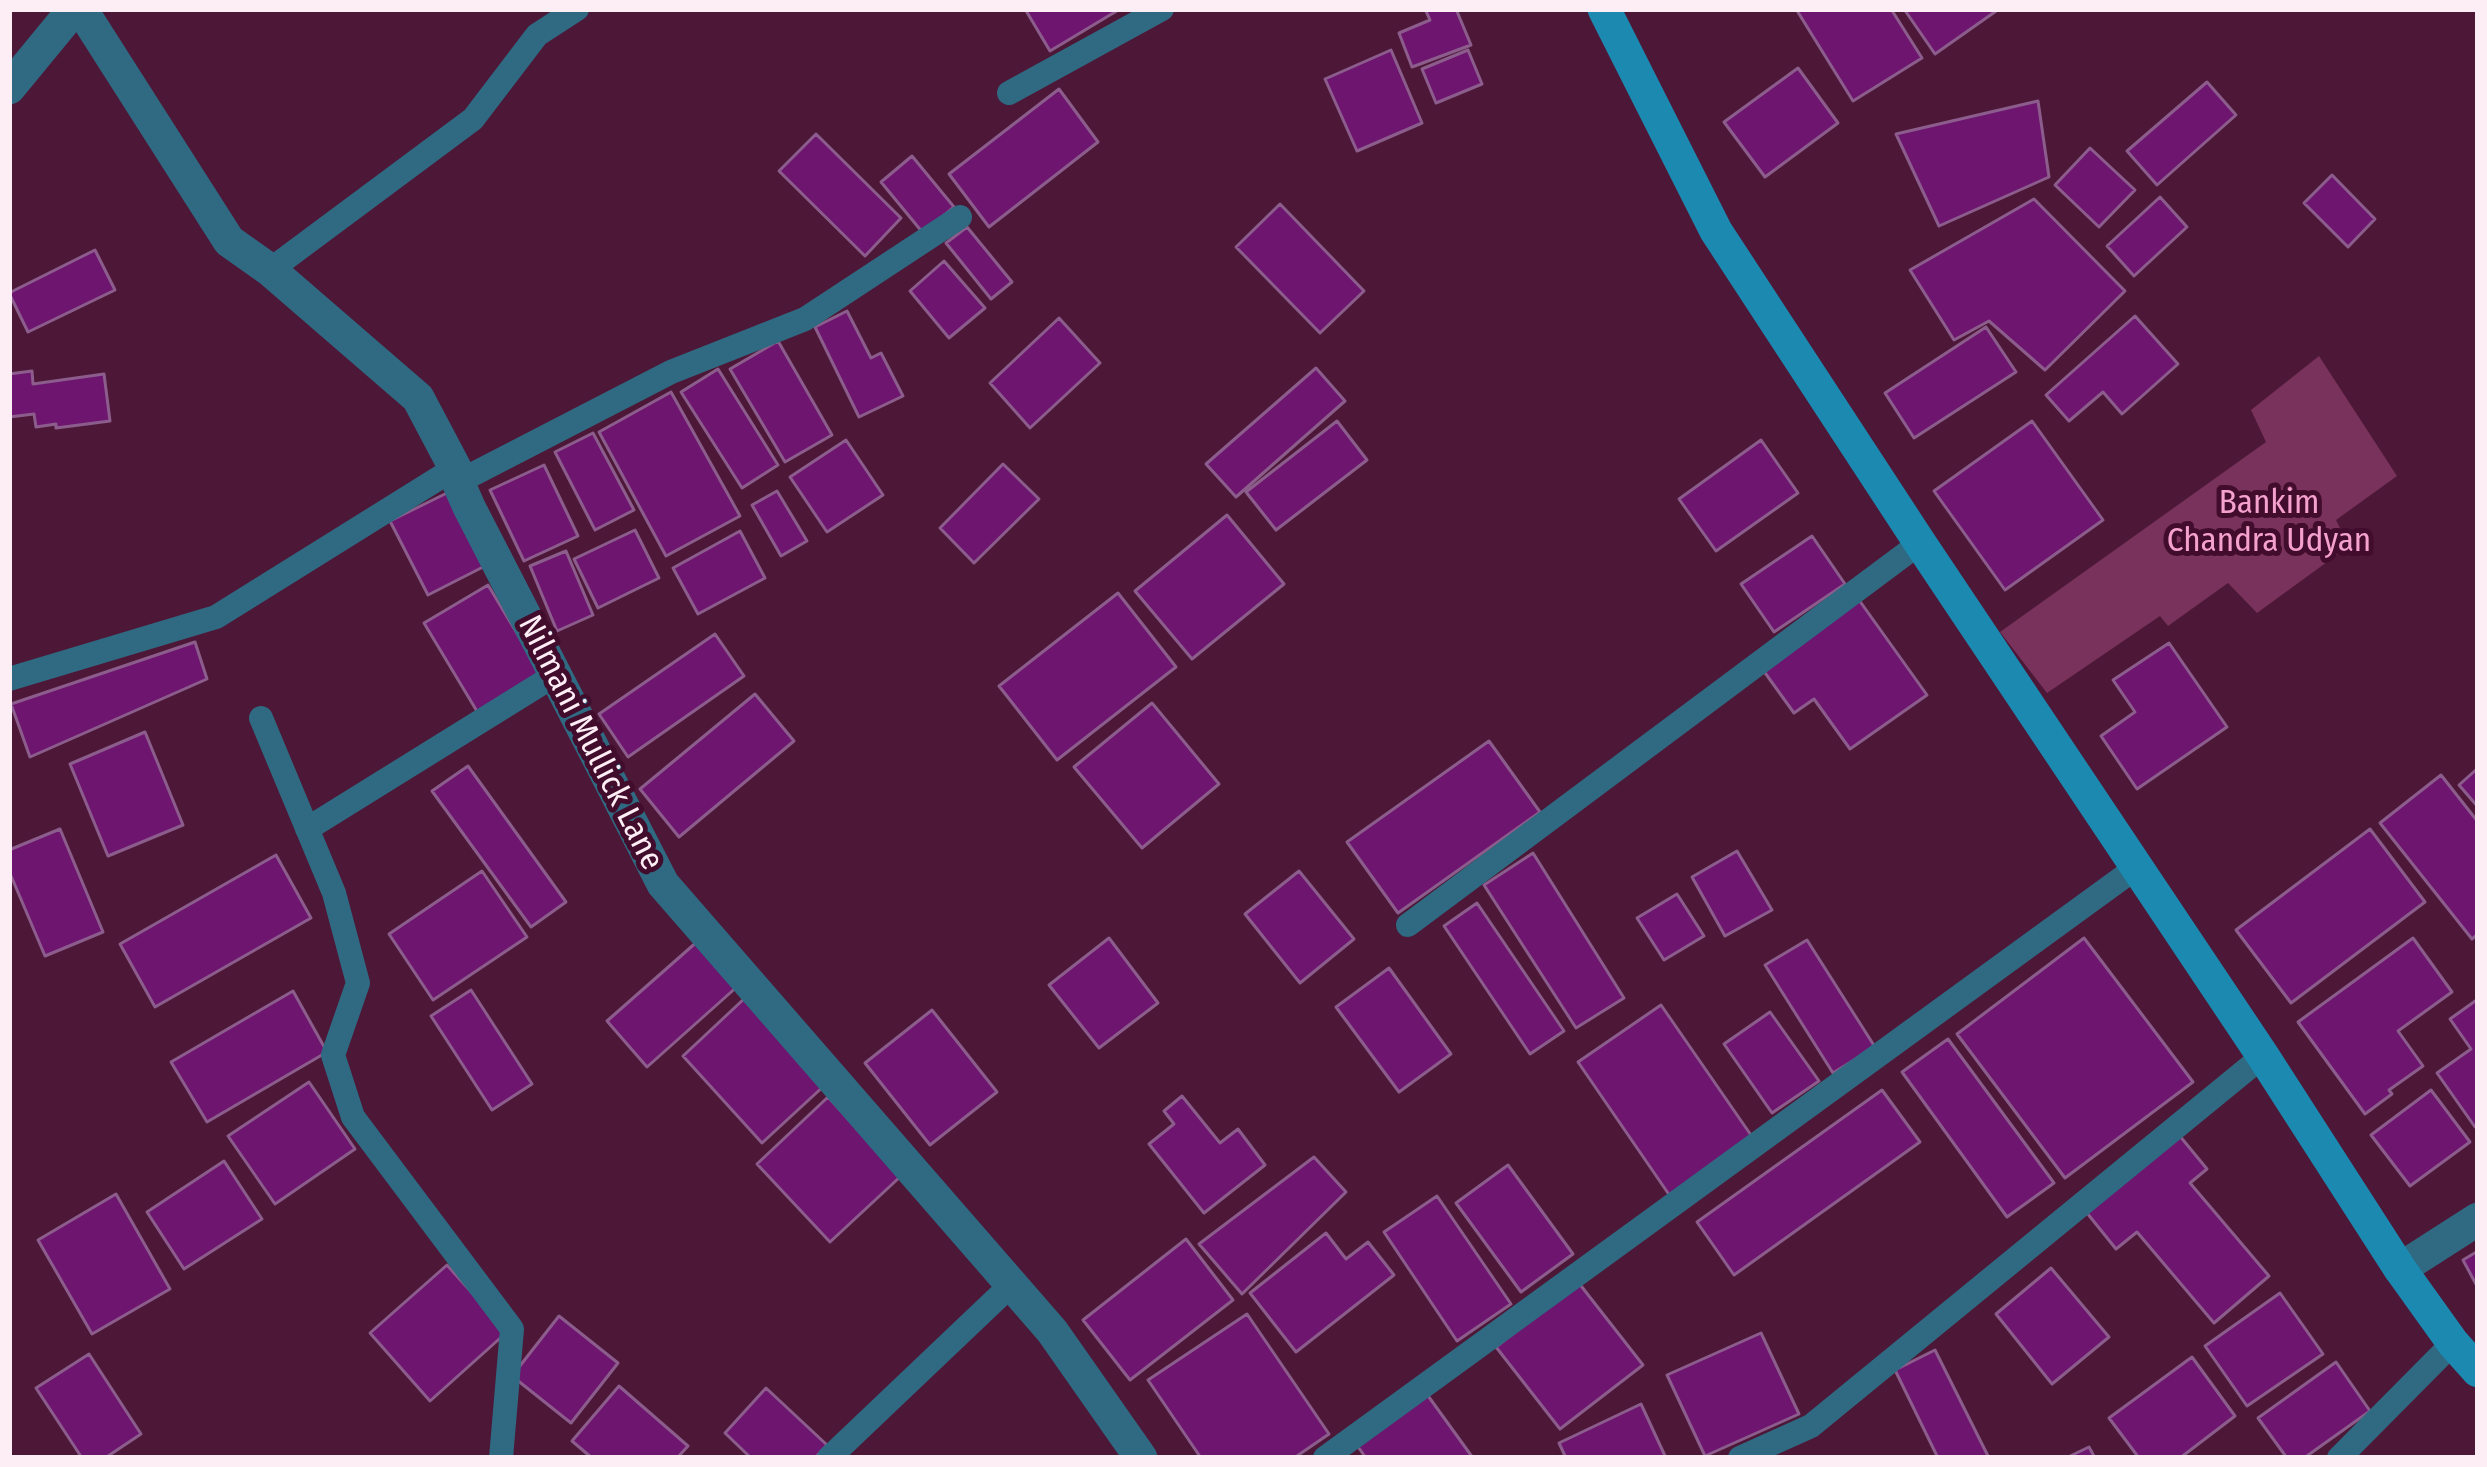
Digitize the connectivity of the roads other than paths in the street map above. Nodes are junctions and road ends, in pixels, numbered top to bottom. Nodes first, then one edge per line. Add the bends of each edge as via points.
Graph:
1 (77, 9) edge
2 (577, 9) edge
3 (1162, 9) edge
4 (1608, 10) edge
5 (9, 88) edge
6 (1009, 94) dead end
7 (960, 218) dead end
8 (270, 270) junction
9 (457, 475) junction
10 (1920, 543) junction
11 (555, 675) junction
12 (9, 679) edge
13 (261, 718) dead end
14 (307, 829) junction
15 (2137, 867) junction
16 (1408, 925) dead end
17 (2263, 1056) junction
18 (2478, 1219) edge
19 (2400, 1269) junction
20 (1012, 1284) junction
21 (2453, 1343) junction
22 (2478, 1371) edge
23 (501, 1458) edge
24 (829, 1458) edge
25 (1142, 1458) edge
26 (1325, 1458) edge
27 (1740, 1458) edge
28 (2339, 1458) edge

1 - 5 street
1 - 8 street, Nilmani Mullick Lane via 229,241
2 - 8 lane via 537,34 473,119
3 - 6 lane
4 - 10 main road via 1716,232
7 - 9 lane via 805,319
8 - 9 street, Nilmani Mullick Lane via 418,398
9 - 11 street, Nilmani Mullick Lane
9 - 12 lane via 216,616
10 - 15 main road
10 - 16 lane
11 - 14 lane
11 - 20 street, Nilmani Mullick Lane via 663,884
13 - 14 lane
14 - 23 lane via 358,983 333,1055 352,1117 512,1329
15 - 17 main road
15 - 26 lane
17 - 19 main road
17 - 27 lane via 1811,1426
18 - 19 street
19 - 21 main road
20 - 24 lane
20 - 25 street, Nilmani Mullick Lane
21 - 22 main road
21 - 28 lane

